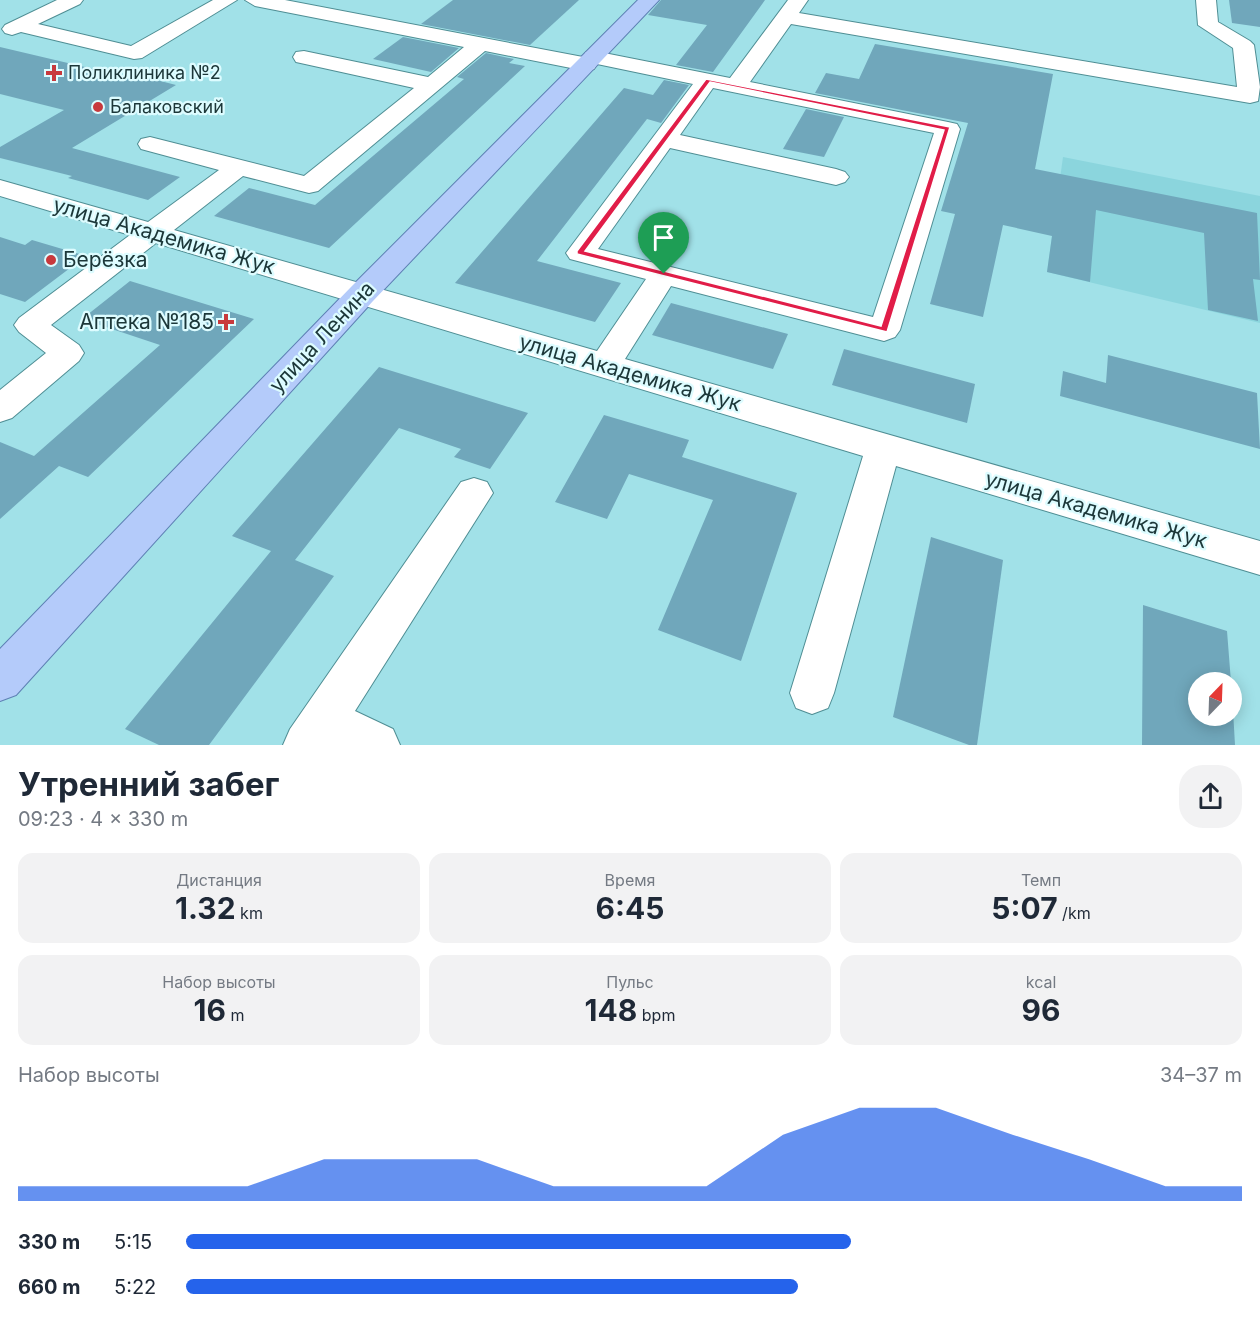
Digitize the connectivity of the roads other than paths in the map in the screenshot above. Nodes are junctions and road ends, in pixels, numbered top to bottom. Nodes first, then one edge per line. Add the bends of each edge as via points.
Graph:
1 (73, 0) edge
2 (227, 0) edge
3 (255, 0) edge
4 (649, 0) edge
5 (1206, 0) edge
6 (792, 8) edge
7 (20, 26) junction
8 (0, 35) edge
9 (481, 44) junction
10 (303, 57) dead end
11 (590, 60) junction
12 (708, 80) junction
13 (432, 85) junction
14 (736, 86) junction
15 (664, 139) junction
16 (150, 144) dead end
17 (239, 167) junction
18 (836, 177) dead end
19 (0, 188) edge
20 (151, 232) junction
21 (664, 274) junction
22 (362, 294) junction
23 (604, 365) junction
24 (0, 409) edge
25 (883, 447) junction
26 (474, 493) dead end
27 (1260, 558) edge
28 (0, 680) edge
29 (812, 693) dead end
30 (314, 732) edge
31 (377, 745) edge

1 - 7 street
2 - 7 street via 134,53
3 - 9 street
4 - 11 main road, улица Ленина
5 - 6 street via 1208,25 1243,45 1250,96
6 - 14 street
7 - 8 street
9 - 11 street
9 - 13 street
10 - 13 street
11 - 12 street
11 - 22 main road, улица Ленина
12 - 14 street
12 - 15 street
13 - 17 street via 309,185
14 - 21 street via 948,129 884,330
15 - 18 street
15 - 21 street via 580,253
16 - 17 street
17 - 20 street
19 - 20 street, улица Академика Жук
20 - 22 street, улица Академика Жук
20 - 24 street via 30,325 68,353
21 - 23 street
22 - 23 street, улица Академика Жук
22 - 28 main road, улица Ленина
23 - 25 street, улица Академика Жук
25 - 27 street, улица Академика Жук
25 - 29 street
26 - 30 street
30 - 31 street

